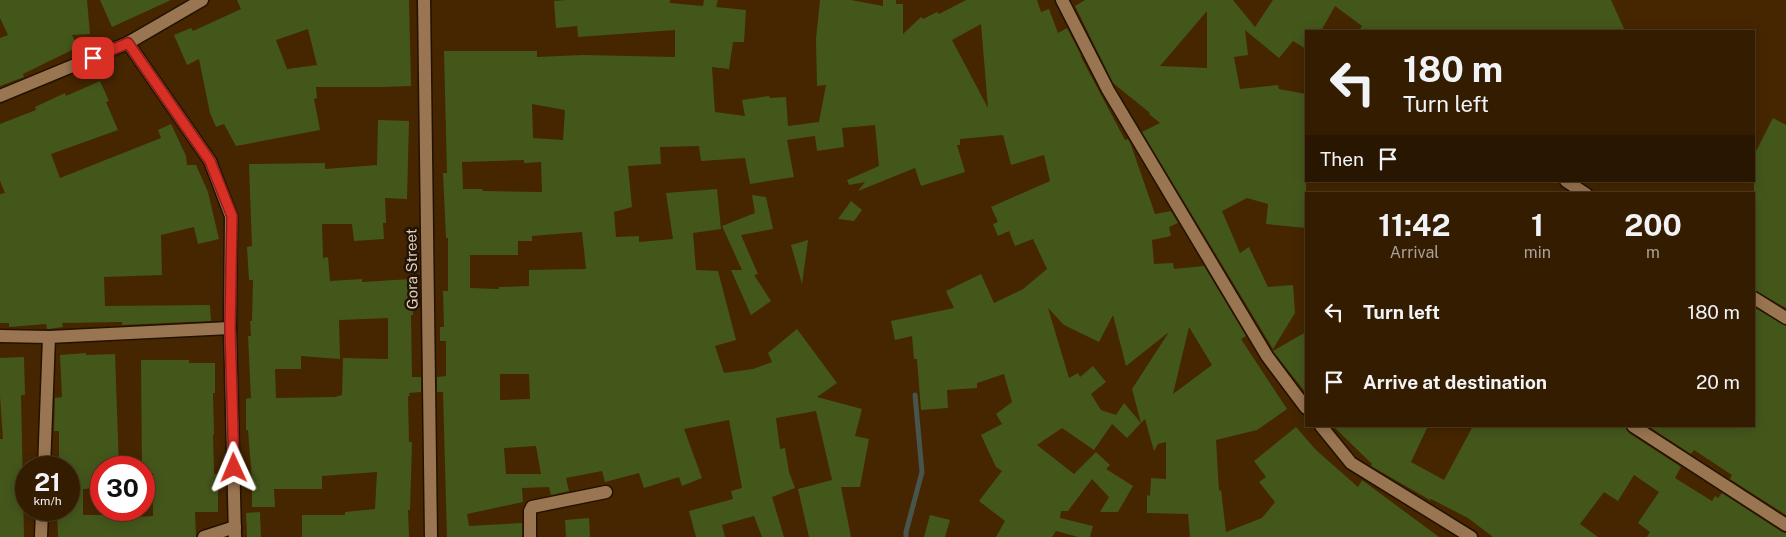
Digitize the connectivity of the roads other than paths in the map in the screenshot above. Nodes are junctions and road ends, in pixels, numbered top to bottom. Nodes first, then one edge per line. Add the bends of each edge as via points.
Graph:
1 (202, 0) edge
2 (424, 0) edge
3 (1062, 0) edge
4 (128, 43) junction
5 (0, 96) edge
6 (1568, 182) edge
7 (1583, 192) edge
8 (1755, 299) edge
9 (1786, 318) edge
10 (230, 328) junction
11 (0, 336) edge
12 (49, 337) junction
13 (1305, 407) edge
14 (1322, 427) edge
15 (1635, 427) edge
16 (44, 456) edge
17 (606, 492) dead end
18 (42, 521) edge
19 (1786, 525) edge
20 (235, 532) edge
21 (41, 537) edge
22 (204, 537) edge
23 (431, 537) edge
24 (530, 537) edge
25 (1471, 537) edge

1 - 4 street
2 - 23 street, Gora Street
3 - 13 street via 1108,90 1267,356
4 - 5 street
4 - 10 street via 210,161 232,216
6 - 7 street
8 - 9 street
10 - 12 street
10 - 20 street
11 - 12 street
12 - 16 street
14 - 25 street via 1351,463
15 - 19 street
17 - 24 street via 532,507
18 - 21 street
20 - 22 street

